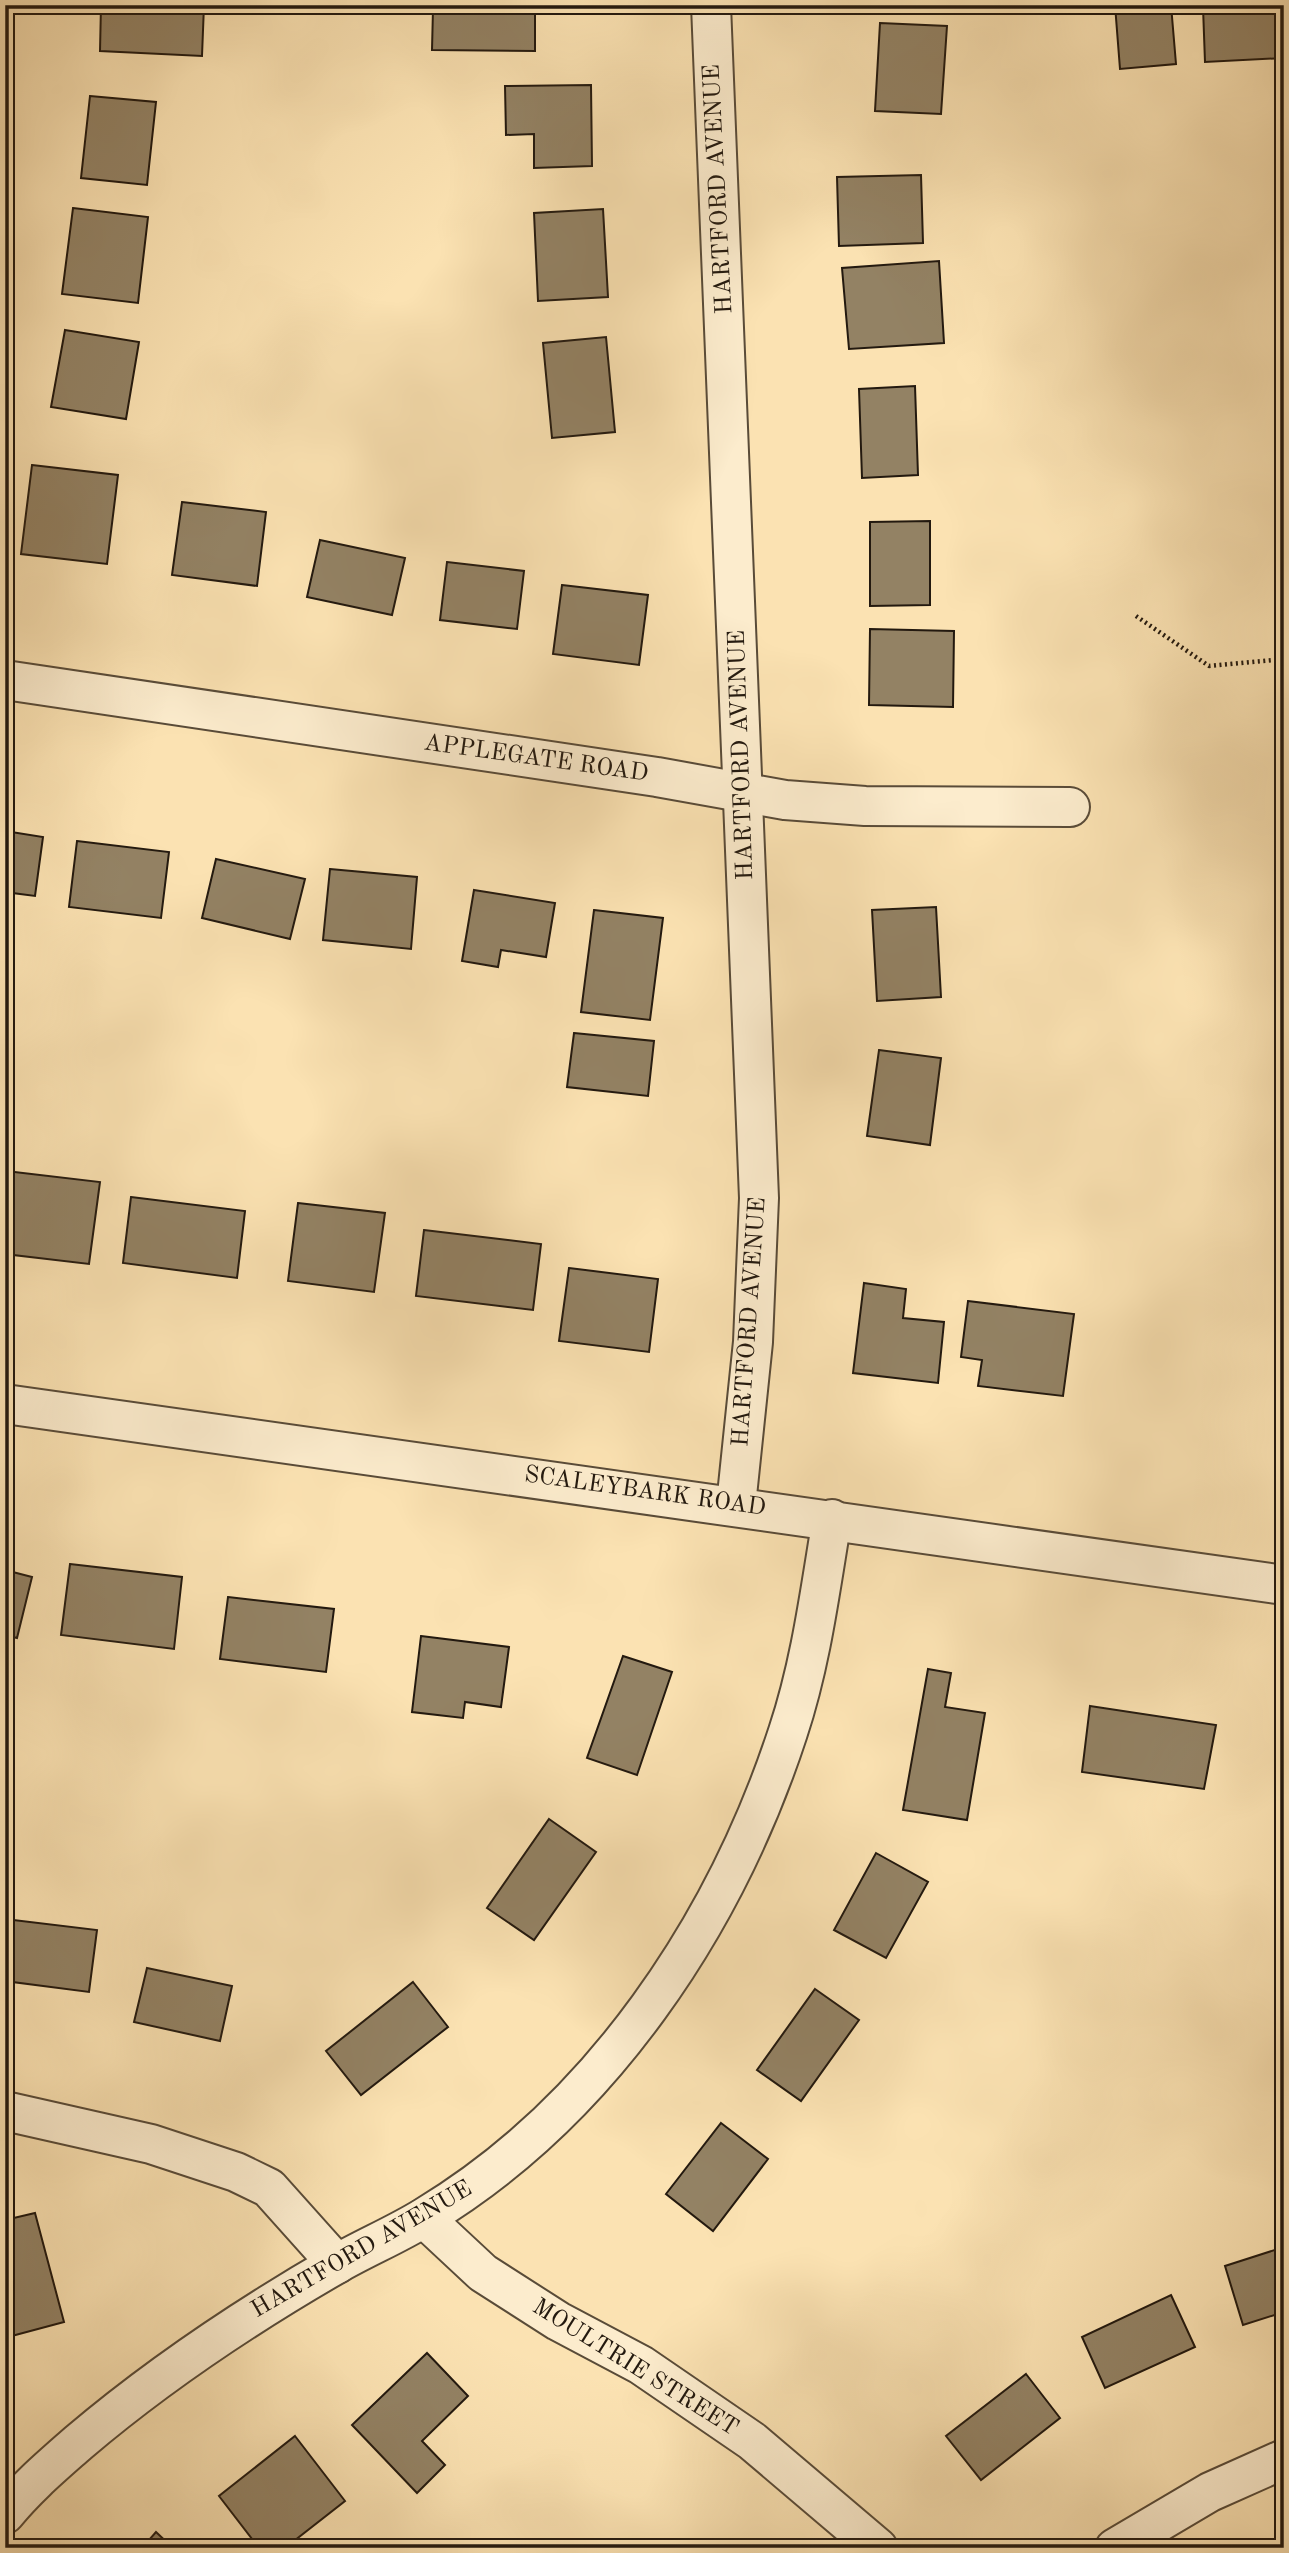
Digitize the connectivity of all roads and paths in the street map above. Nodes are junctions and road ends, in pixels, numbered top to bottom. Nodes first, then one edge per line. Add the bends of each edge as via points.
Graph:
1 (711, 5) edge
2 (1136, 616) dead end
3 (1284, 659) edge
4 (5, 680) edge
5 (744, 793) junction
6 (1070, 807) dead end
7 (5, 1404) edge
8 (736, 1505) junction
9 (832, 1519) junction
10 (1284, 1585) edge
11 (5, 2111) edge
12 (424, 2218) junction
13 (337, 2264) junction
14 (1284, 2459) edge
15 (5, 2514) edge
16 (878, 2548) edge
17 (1115, 2548) edge

1 - 5 street, HARTFORD AVENUE
2 - 3 path via 1209,666
4 - 5 street, APPLEGATE ROAD
5 - 6 street, APPLEGATE ROAD via 865,806
5 - 8 street, HARTFORD AVENUE via 759,1198 753,1342
7 - 8 street, SCALEYBARK ROAD
8 - 9 street, SCALEYBARK ROAD
9 - 10 street, SCALEYBARK ROAD
9 - 12 street, HARTFORD AVENUE via 808,1660 788,1732 754,1824 722,1891 612,2058 562,2110 482,2179
11 - 13 street via 151,2144 236,2172 269,2188
12 - 13 street, HARTFORD AVENUE
12 - 16 street, MOULTRIE STREET via 482,2273 640,2365 752,2441
13 - 15 street, HARTFORD AVENUE via 222,2333 110,2416 25,2490
14 - 17 street via 1210,2492

